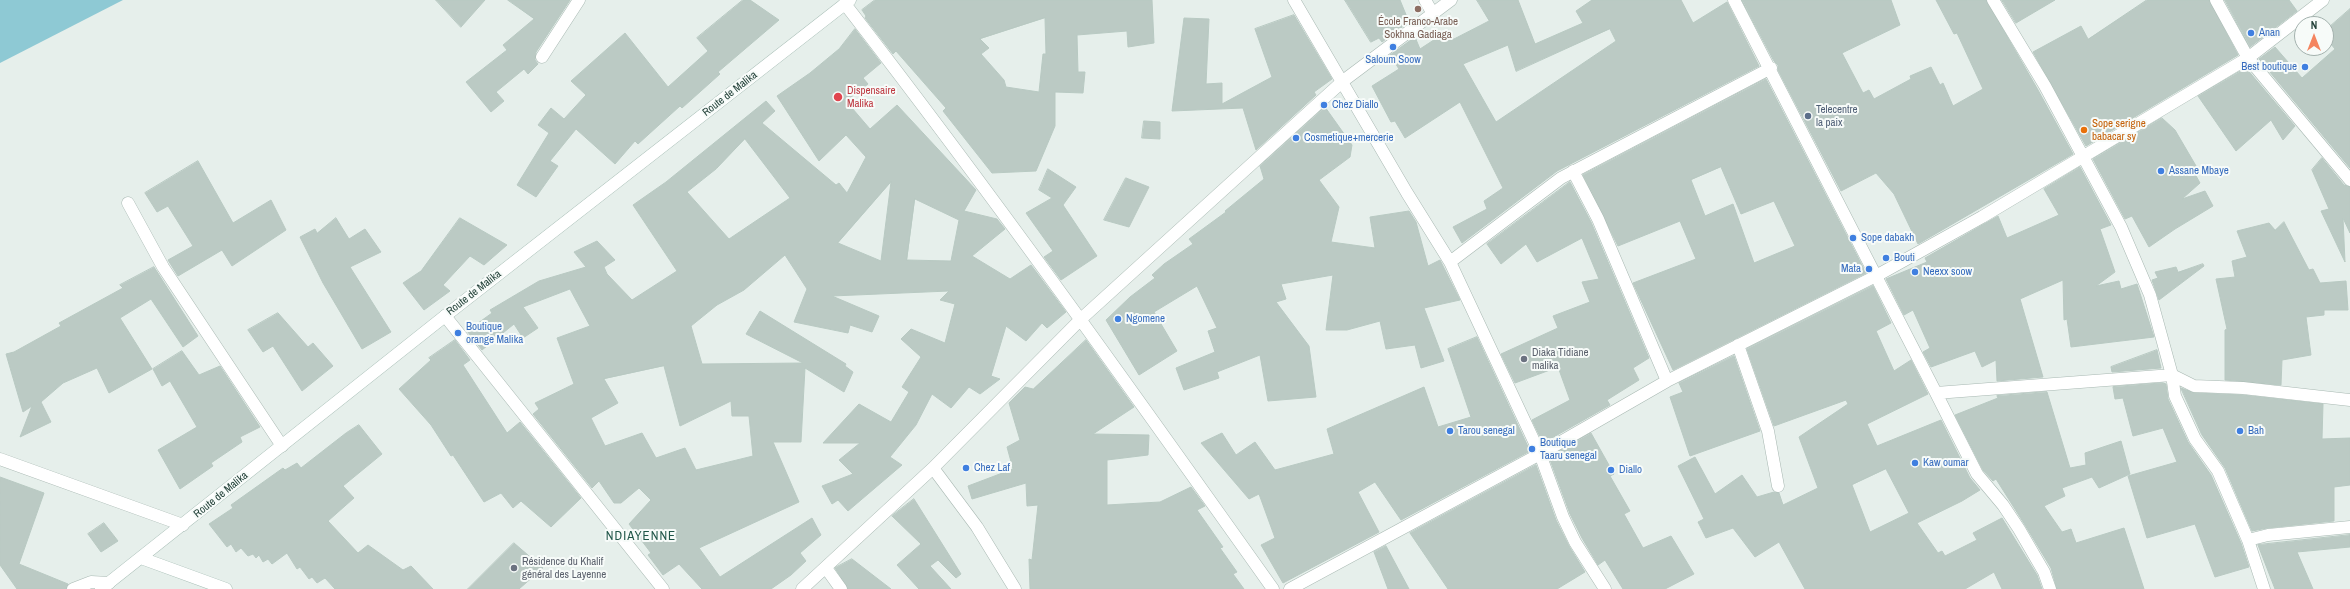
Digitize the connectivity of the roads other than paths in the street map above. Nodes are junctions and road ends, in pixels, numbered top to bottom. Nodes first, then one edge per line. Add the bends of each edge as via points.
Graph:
1 (579, 0) edge
2 (1294, 0) edge
3 (1425, 0) edge
4 (1451, 0) edge
5 (1734, 0) edge
6 (1993, 0) edge
7 (2216, 0) edge
8 (2323, 0) edge
9 (847, 1) edge
10 (1433, 14) junction
11 (542, 57) dead end
12 (2248, 58) junction
13 (1770, 68) junction
14 (1343, 81) junction
15 (2083, 158) junction
16 (1573, 171) junction
17 (2350, 180) edge
18 (128, 203) dead end
19 (1450, 262) junction
20 (1876, 276) junction
21 (445, 316) junction
22 (1081, 319) junction
23 (1738, 345) junction
24 (2172, 375) junction
25 (1667, 381) junction
26 (1936, 393) junction
27 (2350, 400) edge
28 (282, 446) junction
29 (1540, 454) junction
30 (0, 459) edge
31 (933, 468) junction
32 (1778, 486) dead end
33 (183, 525) junction
34 (2350, 527) edge
35 (2248, 540) junction
36 (141, 558) junction
37 (826, 568) junction
38 (105, 586) edge
39 (73, 589) edge
40 (226, 589) edge
41 (663, 589) edge
42 (802, 589) edge
43 (841, 589) edge
44 (1015, 589) edge
45 (1273, 589) edge
46 (1290, 589) edge
47 (1605, 589) edge
48 (2050, 589) edge
49 (2264, 589) edge

1 - 11 street
2 - 14 street
3 - 10 street
4 - 10 street
5 - 13 street
6 - 15 street via 2045,86
7 - 12 street
8 - 12 street
9 - 21 street, Route de Malika
9 - 22 street
10 - 14 street
12 - 15 street
12 - 17 street
13 - 16 street
13 - 20 street
14 - 19 street
14 - 22 street
15 - 20 street
15 - 24 street via 2121,227 2150,295
16 - 19 street via 1538,194
16 - 25 street via 1598,219
18 - 28 street via 163,267
19 - 29 street
20 - 23 street
20 - 26 street
21 - 28 street, Route de Malika
21 - 41 street
22 - 31 street
22 - 45 street
23 - 25 street
23 - 32 street via 1768,431
24 - 26 street
24 - 27 street via 2194,386 2243,388
24 - 35 street via 2175,396 2190,429 2218,471
25 - 29 street
26 - 48 street via 1977,474 2019,529 2044,572
28 - 33 street, Route de Malika
29 - 46 street
29 - 47 street via 1575,542
30 - 33 street
31 - 37 street
31 - 44 street via 977,527
33 - 36 street, Route de Malika
34 - 35 street
35 - 49 street
36 - 38 street, Route de Malika
36 - 40 street
37 - 42 street
37 - 43 street
38 - 39 street via 91,582

